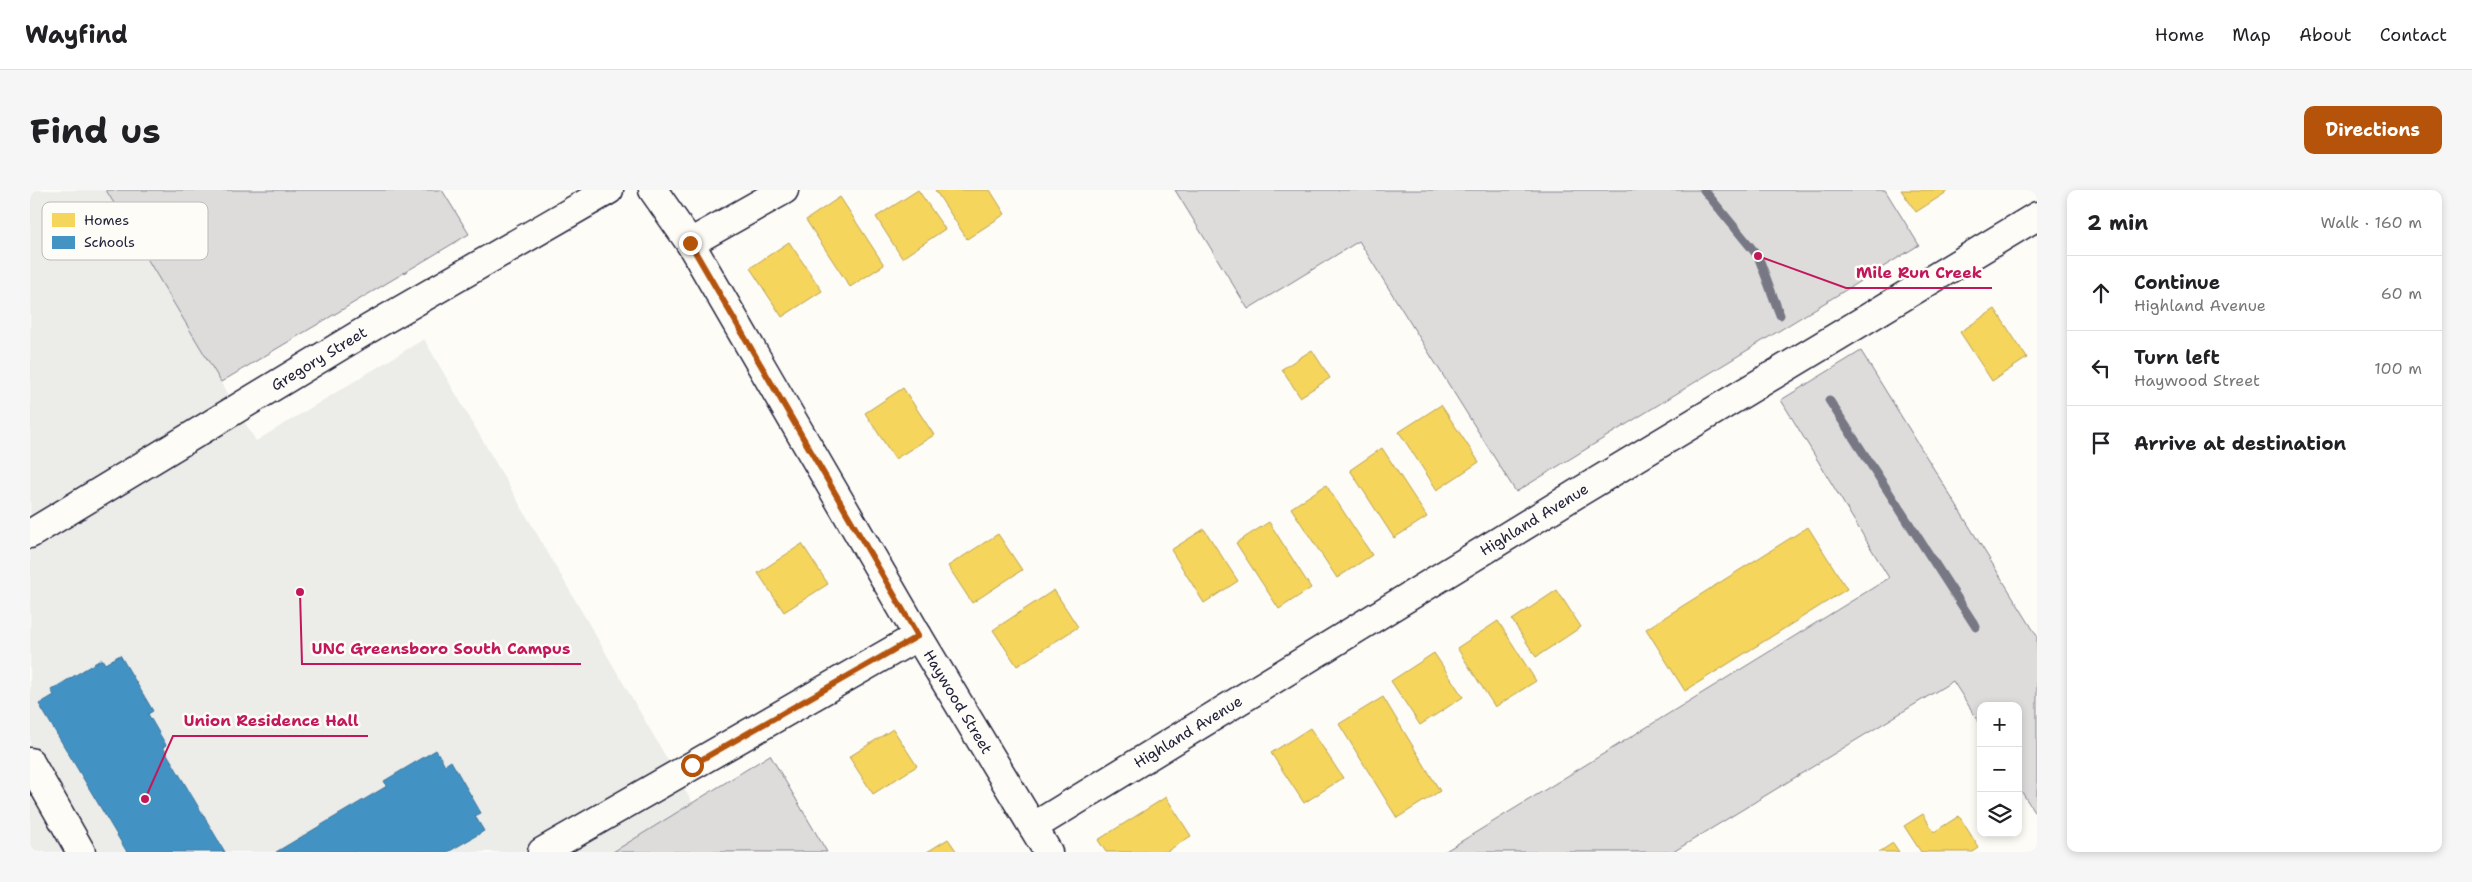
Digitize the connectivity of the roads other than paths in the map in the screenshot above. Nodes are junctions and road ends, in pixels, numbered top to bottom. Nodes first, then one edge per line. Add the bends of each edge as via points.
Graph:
1 (609, 190) edge
2 (653, 190) edge
3 (784, 190) edge
4 (2035, 223) edge
5 (690, 243) junction
6 (30, 534) edge
7 (918, 636) junction
8 (30, 762) edge
9 (1033, 827) junction
10 (81, 852) edge
11 (542, 852) edge
12 (1048, 852) edge

1 - 6 street, Gregory Street via 370,328
2 - 5 street, Haywood Street
3 - 5 street
4 - 9 street, Highland Avenue via 1567,500
5 - 7 street, Haywood Street
7 - 9 street, Haywood Street
7 - 11 street
8 - 10 street
9 - 12 street, Haywood Street

